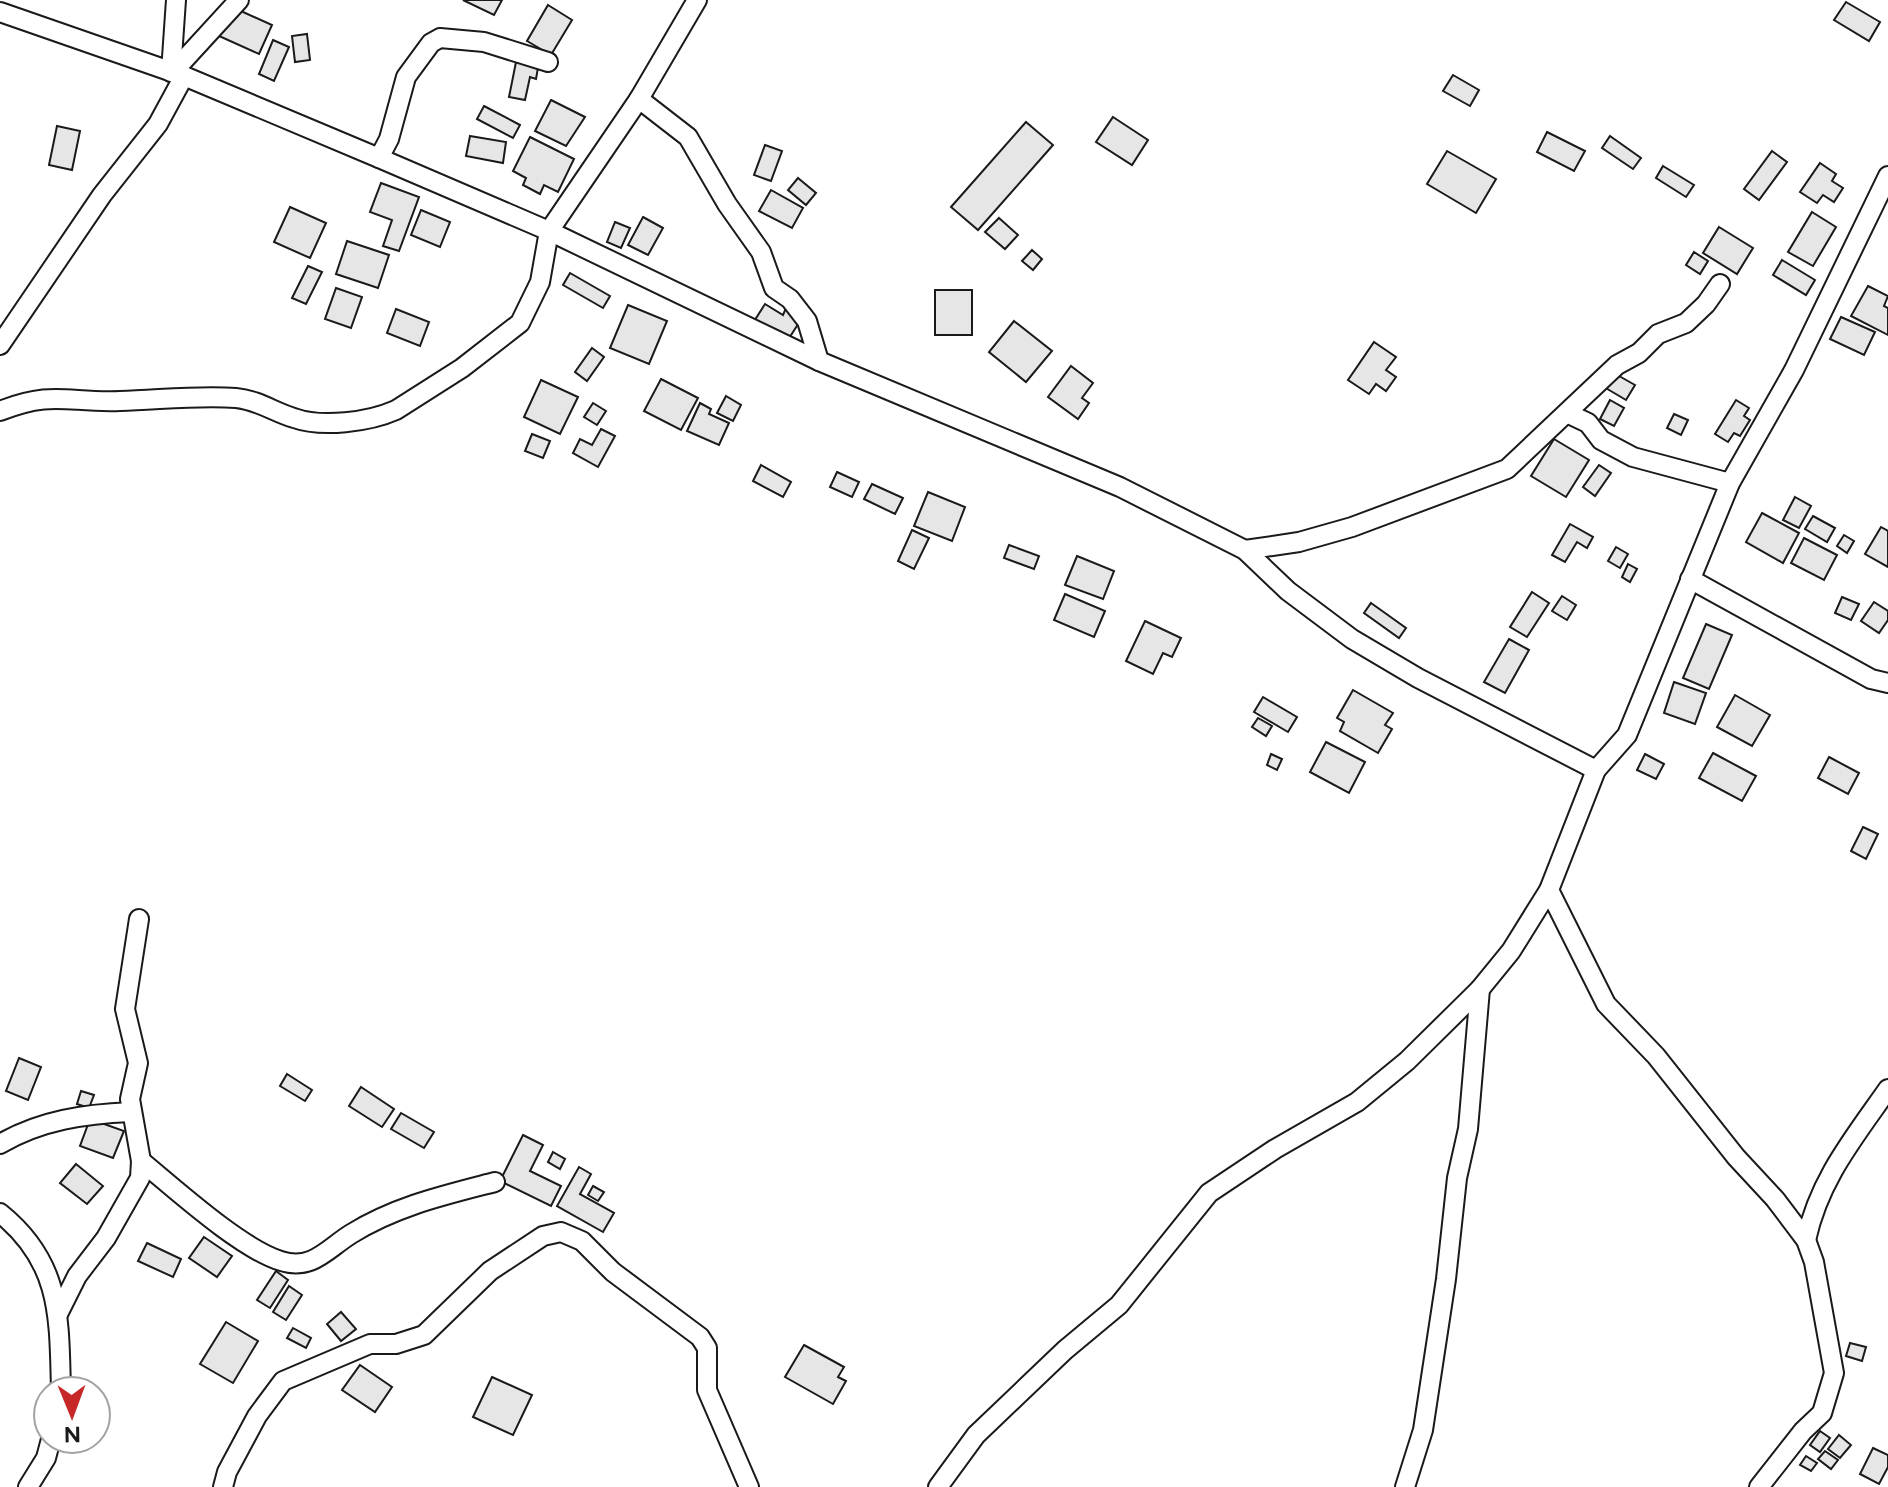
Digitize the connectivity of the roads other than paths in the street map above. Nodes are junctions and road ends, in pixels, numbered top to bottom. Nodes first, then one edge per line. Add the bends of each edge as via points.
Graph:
1 (176, 0) edge
2 (239, 0) edge
3 (697, 0) edge
4 (0, 12) edge
5 (548, 62) dead end
6 (176, 73) junction
7 (639, 99) junction
8 (379, 158) junction
9 (1888, 176) edge
10 (549, 231) junction
11 (1720, 284) dead end
12 (0, 345) edge
13 (819, 361) junction
14 (0, 411) edge
15 (1567, 413) junction
16 (1730, 483) junction
17 (1245, 550) junction
18 (1690, 579) junction
19 (1888, 683) edge
20 (1596, 770) junction
21 (1549, 890) junction
22 (139, 919) dead end
23 (1480, 989) junction
24 (1888, 1089) edge
25 (131, 1112) junction
26 (0, 1144) edge
27 (141, 1161) junction
28 (495, 1182) dead end
29 (0, 1213) edge
30 (1806, 1240) junction
31 (58, 1314) junction
32 (60, 1375) edge
33 (47, 1455) edge
34 (28, 1487) edge
35 (223, 1487) edge
36 (749, 1487) edge
37 (938, 1487) edge
38 (1405, 1487) edge
39 (1759, 1487) edge

1 - 6 street
2 - 6 street
3 - 7 street
4 - 6 street
5 - 8 street via 484,42 440,38 431,43 406,77
6 - 8 street
6 - 12 street via 158,124 102,195
7 - 10 street
7 - 13 street via 688,137 761,252 774,288 807,321
8 - 10 street
9 - 16 street via 1794,370
10 - 13 street
10 - 14 street via 540,282 520,323 462,368 385,415 329,423 295,419 236,398 99,402 50,396
11 - 15 street via 1686,323 1658,334 1617,365
13 - 17 street via 1120,487
15 - 16 street via 1633,457
15 - 17 street via 1507,469 1485,480 1352,527
16 - 18 street
17 - 20 street via 1288,591 1352,639
18 - 19 street via 1871,679
18 - 20 street via 1627,735
20 - 21 street
21 - 23 street
21 - 30 street via 1606,1004 1656,1056
22 - 25 street via 125,1009 138,1063
23 - 37 street via 1357,1102 1209,1193 1119,1305 976,1435
23 - 38 street via 1468,1129 1446,1279 1423,1430
24 - 30 street via 1830,1172 1813,1205
25 - 26 street via 87,1114 25,1130
25 - 27 street
27 - 28 street via 228,1231 281,1262 315,1262 351,1234 406,1206
27 - 31 street via 134,1193 77,1276
29 - 31 street via 24,1233 45,1262
30 - 39 street via 1834,1373 1822,1413
31 - 32 street
33 - 34 street
35 - 36 street via 257,1416 283,1381 370,1344 396,1344 424,1335 490,1271 543,1236 561,1232 582,1241 624,1281 700,1337 707,1348 707,1390

